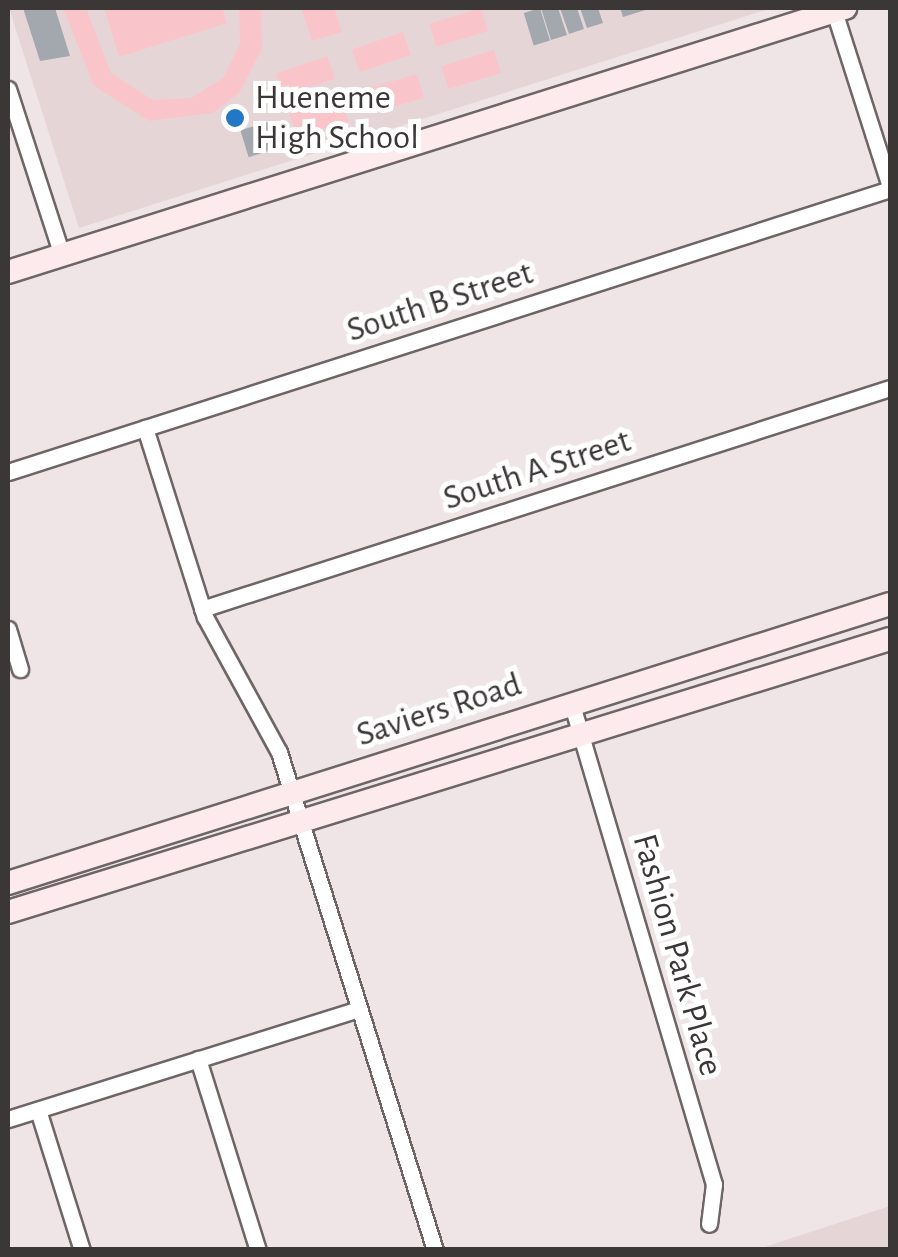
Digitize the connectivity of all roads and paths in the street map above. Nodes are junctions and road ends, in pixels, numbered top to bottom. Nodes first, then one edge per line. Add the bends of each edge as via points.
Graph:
1 (839, 9) edge
2 (8, 89) edge
3 (890, 188) edge
4 (62, 255) junction
5 (8, 272) edge
6 (890, 388) edge
7 (145, 428) junction
8 (8, 472) edge
9 (890, 604) edge
10 (202, 609) junction
11 (8, 629) edge
12 (890, 639) edge
13 (20, 669) dead end
14 (572, 705) junction
15 (580, 732) junction
16 (292, 793) junction
17 (300, 822) junction
18 (8, 883) edge
19 (8, 912) edge
20 (359, 1009) junction
21 (198, 1059) junction
22 (38, 1110) junction
23 (8, 1120) edge
24 (709, 1224) dead end
25 (82, 1250) edge
26 (258, 1250) edge
27 (435, 1250) edge

1 - 3 street
1 - 4 main road
2 - 4 street
3 - 7 street, South B Street
4 - 5 main road
6 - 10 street, South A Street
7 - 8 street, South B Street
7 - 10 street
9 - 14 main road, Saviers Road
10 - 16 street via 266,720
11 - 13 street
12 - 15 main road, Saviers Road
14 - 15 street, Fashion Park Place
14 - 16 main road, Saviers Road
15 - 17 main road, Saviers Road
15 - 24 street, Fashion Park Place via 714,1184
16 - 17 street
16 - 18 main road, Saviers Road
17 - 19 main road, Saviers Road
17 - 20 street
20 - 21 street
20 - 27 street
21 - 22 street
21 - 26 street
22 - 23 street
22 - 25 street

